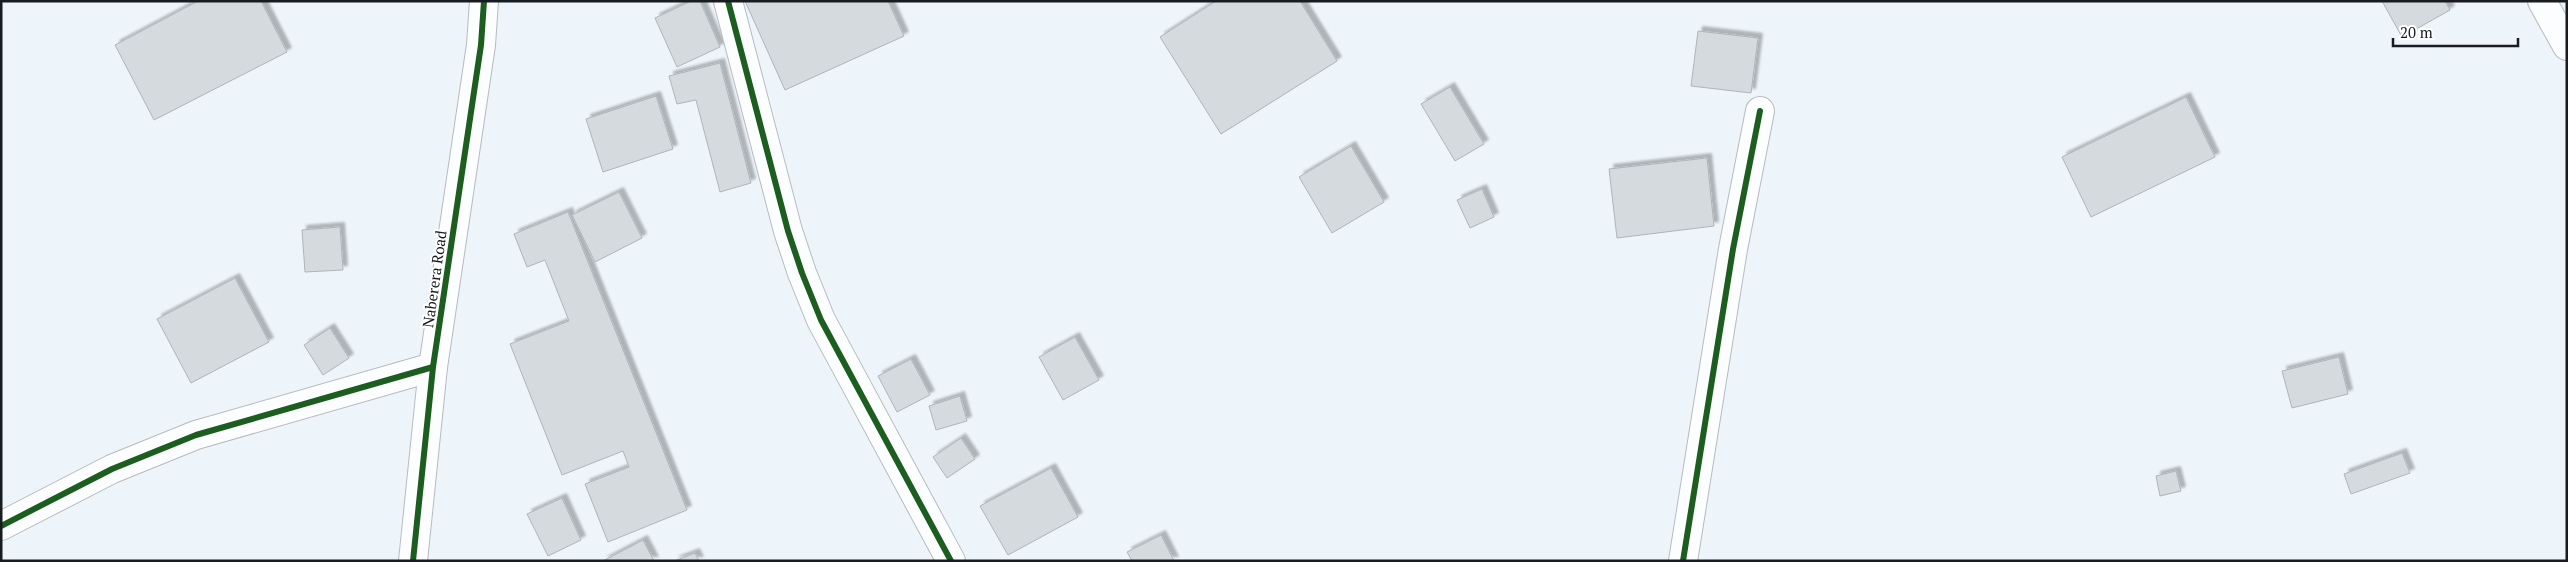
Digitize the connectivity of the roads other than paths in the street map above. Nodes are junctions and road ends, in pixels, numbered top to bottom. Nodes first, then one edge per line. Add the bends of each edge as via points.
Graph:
1 (484, 1) edge
2 (728, 1) edge
3 (2542, 1) edge
4 (2567, 46) edge
5 (1760, 111) dead end
6 (433, 367) junction
7 (1, 526) edge
8 (413, 561) edge
9 (951, 561) edge
10 (1684, 561) edge

1 - 6 street, Naberera Road via 481,45
2 - 9 street via 788,231 821,320
3 - 4 street
5 - 10 street via 1732,249
6 - 7 street via 196,435 112,469
6 - 8 street, Naberera Road

